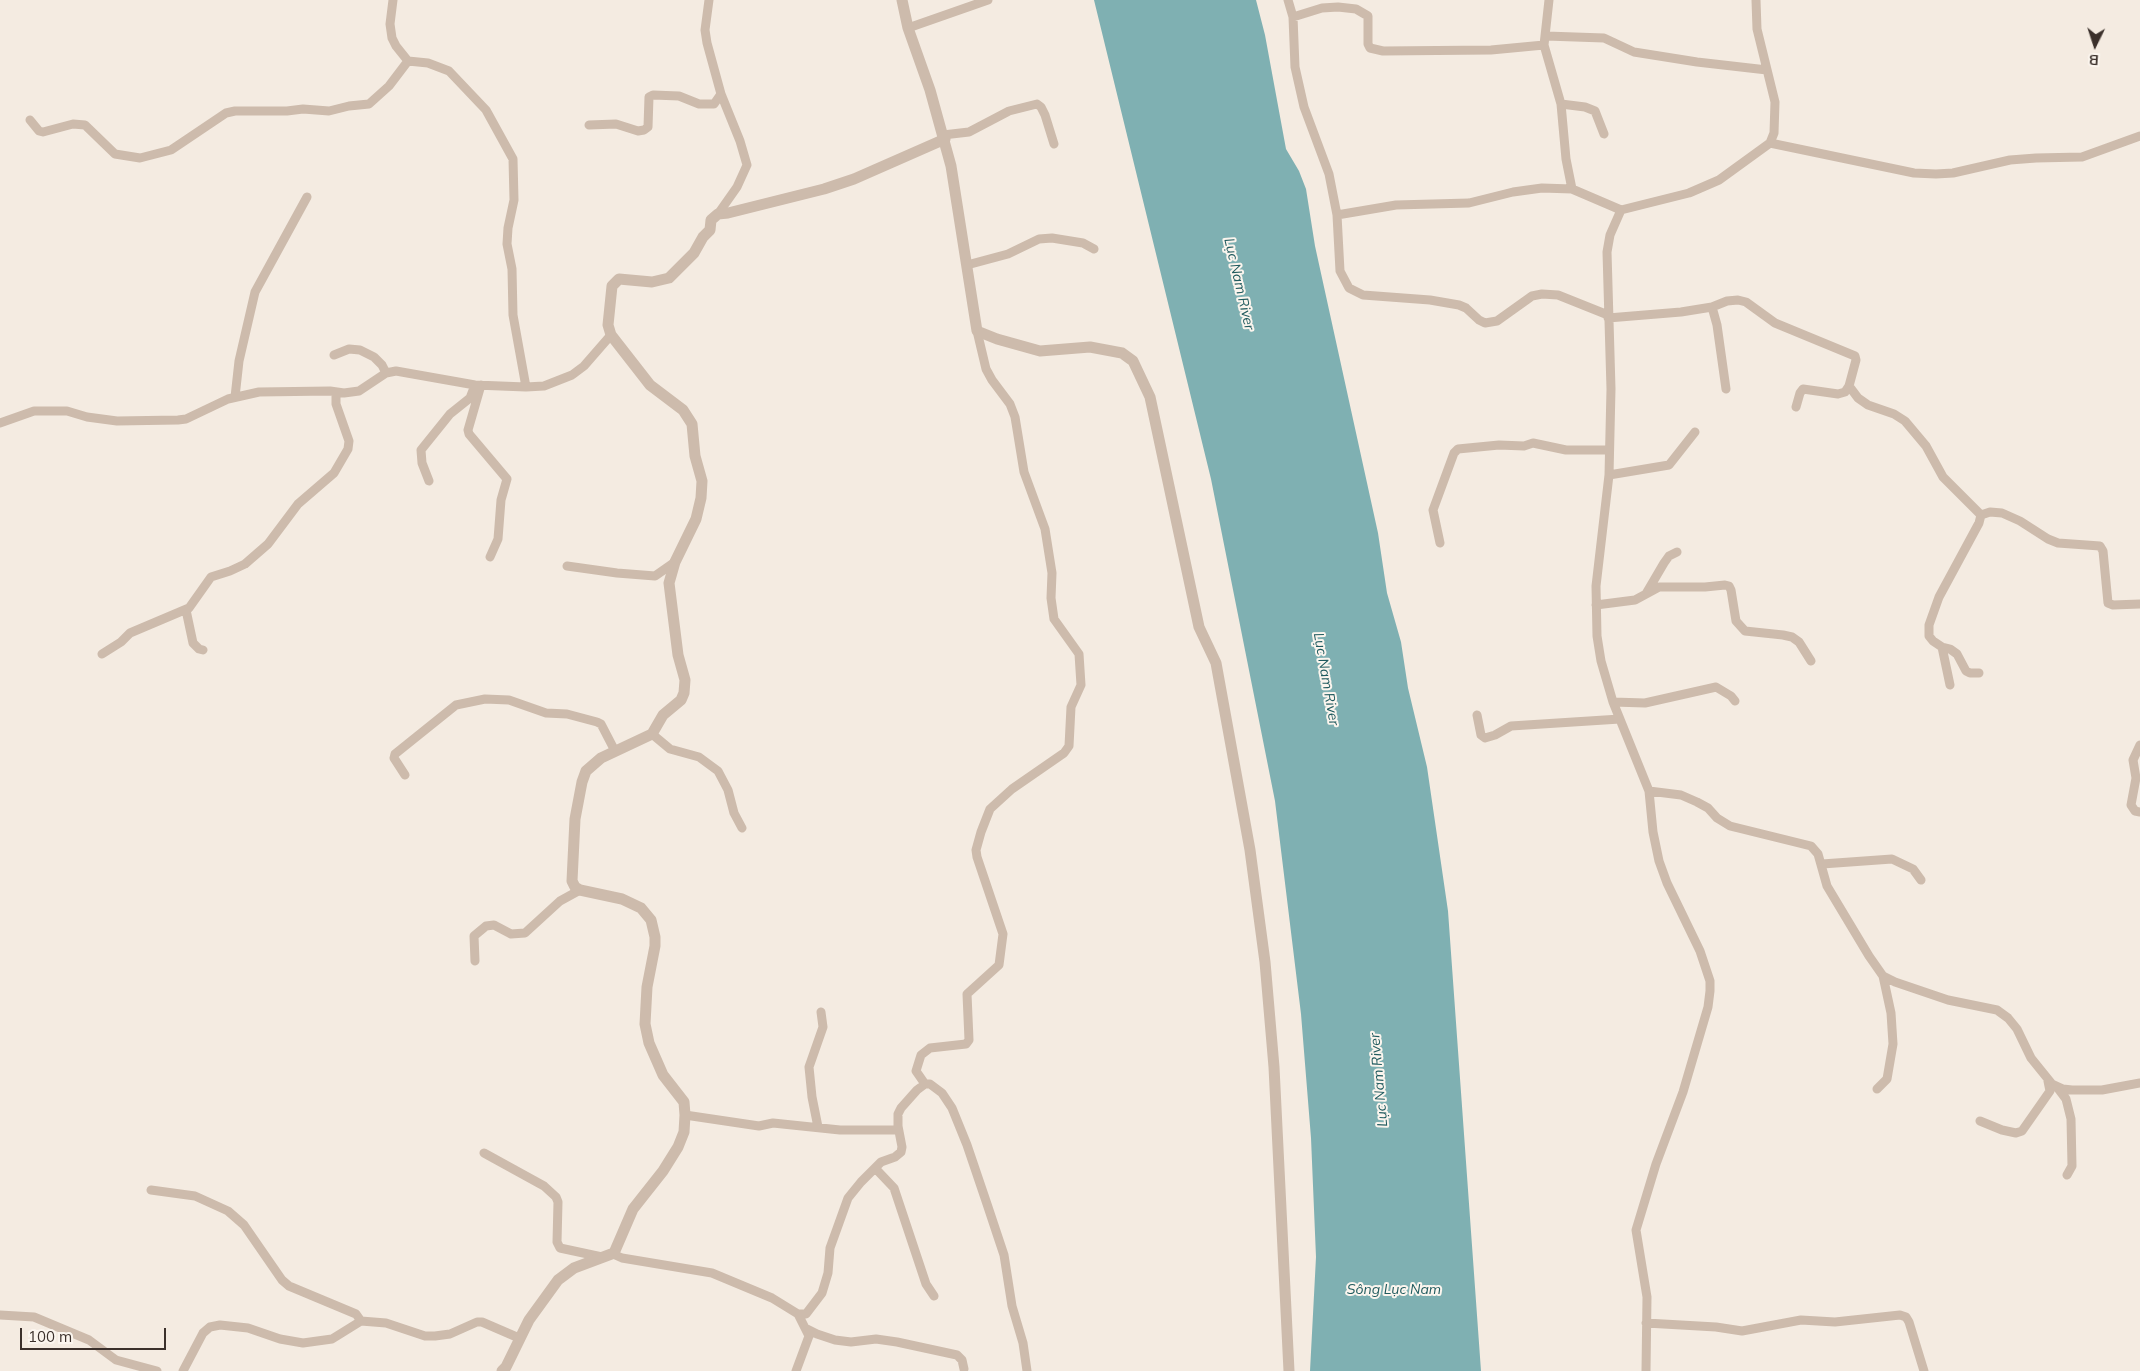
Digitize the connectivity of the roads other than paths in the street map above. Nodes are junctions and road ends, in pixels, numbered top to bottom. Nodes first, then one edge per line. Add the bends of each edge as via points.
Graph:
1 (393, 0) edge
2 (709, 0) edge
3 (902, 0) edge
4 (988, 0) edge
5 (1288, 0) edge
6 (1549, 0) edge
7 (1756, 0) edge
8 (1293, 17) junction
9 (908, 28) junction
10 (1545, 41) junction
11 (408, 61) junction
12 (1767, 70) junction
13 (721, 94) junction
14 (1561, 104) junction
15 (30, 120) dead end
16 (589, 125) dead end
17 (1604, 134) dead end
18 (2140, 136) edge
19 (944, 137) junction
20 (1770, 143) junction
21 (1054, 144) dead end
22 (1572, 189) junction
23 (307, 197) dead end
24 (1621, 210) junction
25 (718, 214) junction
26 (1337, 216) junction
27 (1094, 249) dead end
28 (967, 265) junction
29 (1712, 307) junction
30 (1608, 316) junction
31 (977, 331) junction
32 (612, 335) junction
33 (334, 355) dead end
34 (386, 373) junction
35 (478, 385) junction
36 (1849, 386) junction
37 (526, 387) junction
38 (1726, 389) dead end
39 (336, 392) junction
40 (234, 397) junction
41 (1796, 407) dead end
42 (0, 423) edge
43 (1695, 432) dead end
44 (1609, 450) junction
45 (1609, 475) junction
46 (429, 481) dead end
47 (1982, 515) junction
48 (1440, 543) dead end
49 (1677, 552) dead end
50 (490, 557) dead end
51 (675, 562) junction
52 (567, 566) dead end
53 (1646, 595) junction
54 (2140, 604) edge
55 (1596, 605) junction
56 (186, 610) junction
57 (1942, 647) junction
58 (203, 650) dead end
59 (102, 654) dead end
60 (1811, 661) dead end
61 (1979, 673) dead end
62 (1950, 685) dead end
63 (1735, 701) dead end
64 (1613, 702) junction
65 (1477, 715) dead end
66 (1620, 719) junction
67 (652, 734) junction
68 (2140, 745) edge
69 (615, 751) junction
70 (405, 775) dead end
71 (1649, 791) junction
72 (2140, 812) edge
73 (742, 828) dead end
74 (1822, 864) junction
75 (1921, 880) dead end
76 (580, 890) junction
77 (475, 961) dead end
78 (1883, 976) junction
79 (821, 1012) dead end
80 (2051, 1083) junction
81 (2140, 1083) edge
82 (925, 1084) junction
83 (1877, 1089) dead end
84 (686, 1115) junction
85 (1980, 1121) dead end
86 (818, 1128) junction
87 (898, 1130) junction
88 (484, 1153) dead end
89 (875, 1168) junction
90 (2067, 1175) dead end
91 (151, 1190) dead end
92 (608, 1255) junction
93 (934, 1296) dead end
94 (798, 1314) junction
95 (0, 1315) edge
96 (361, 1321) junction
97 (1646, 1323) junction
98 (807, 1329) junction
99 (519, 1338) junction
100 (964, 1369) dead end
101 (157, 1371) edge
102 (183, 1371) edge
103 (502, 1371) edge
104 (796, 1371) edge
105 (1026, 1371) edge
106 (1290, 1371) edge
107 (1646, 1371) edge
108 (1924, 1371) edge

1 - 11 street via 392,38
2 - 13 street via 705,30
3 - 9 street
4 - 9 street
5 - 8 street
6 - 10 street
7 - 12 street via 1757,29
8 - 10 street via 1322,8 1356,9 1368,16 1370,48 1383,51 1491,50
8 - 26 street via 1295,67 1304,107 1329,174
9 - 19 street
10 - 12 street via 1604,38 1634,52
10 - 14 street
11 - 15 street via 389,86 369,104 329,111 235,111 171,150 147,157 115,154 85,125 73,124 44,132
11 - 37 street via 428,63 449,71 486,110 511,154 514,200 507,244 512,269 514,324
12 - 20 street via 1775,102
13 - 16 street via 714,104 699,104 674,96 649,97 648,127 644,130 616,124
13 - 25 street via 747,166
14 - 17 street via 1595,111
14 - 22 street
18 - 20 street via 2082,157 2010,160 1936,174 1914,173
19 - 21 street via 970,132 1009,111 1037,104 1045,115
19 - 25 street via 854,179
19 - 28 street via 956,186
20 - 24 street via 1710,185
22 - 24 street
22 - 26 street via 1542,188 1469,203 1396,205
23 - 40 street via 255,292
24 - 30 street via 1610,235 1607,252
25 - 32 street via 711,220 710,230 694,253 669,278 652,282 615,281 609,302 608,324
26 - 30 street via 1340,271 1355,292 1459,305 1485,323 1497,321 1532,296 1542,294 1558,295
27 - 28 street via 1083,243 1039,239 1008,254
28 - 31 street
29 - 30 street
29 - 36 street via 1727,301 1746,302 1775,323 1854,356 1856,360
29 - 38 street
30 - 44 street
31 - 82 street via 986,369 1015,417 1024,472 1045,529 1052,573 1054,619 1079,654 1081,685 1071,707 1069,746 990,809 981,832 977,857 1003,934 999,965 967,994 969,1040 966,1044 930,1048 921,1056 916,1071
31 - 106 street via 1040,351 1090,347 1122,354 1133,360 1150,397 1199,626 1216,663 1250,850 1265,962 1274,1067
32 - 37 street via 572,375 544,386
32 - 51 street via 650,385 683,410 692,424 695,456 702,481 701,498 696,519
33 - 34 street via 349,349 360,350 374,357
34 - 35 street via 396,370
34 - 39 street via 359,391
35 - 37 street
35 - 46 street via 474,394 450,414 421,450
35 - 50 street via 469,434 508,479 501,500 498,539
36 - 41 street via 1838,394 1803,389
36 - 47 street via 1868,405 1904,421 1926,446 1943,477
39 - 40 street via 259,392
39 - 56 street via 336,404 350,441 334,473 298,504 262,549 238,567 212,577
40 - 42 street via 178,420 117,421 67,411 34,411
43 - 45 street via 1669,464
44 - 45 street
44 - 48 street via 1566,450 1533,443 1458,449 1433,510
45 - 55 street
47 - 54 street via 2002,513 2048,539 2100,546 2108,603
47 - 57 street via 1939,597 1929,625 1929,636
49 - 53 street via 1669,556
51 - 52 street via 655,576
51 - 67 street via 669,583 685,686 681,700 663,715
53 - 55 street via 1635,600
53 - 60 street via 1660,587 1729,586 1736,621 1745,631 1792,638 1799,642
55 - 64 street via 1601,661
56 - 58 street via 193,643
56 - 59 street via 130,632
57 - 61 street via 1957,654 1970,674
57 - 62 street
63 - 64 street via 1716,687 1646,703
64 - 66 street
65 - 66 street via 1481,735 1485,738 1511,726
66 - 71 street
67 - 69 street
67 - 73 street via 670,749 699,757 718,771
68 - 72 street via 2133,760 2136,778 2131,805
69 - 70 street via 597,722 546,713 510,700 485,699 456,705 395,754 394,758
69 - 76 street via 590,767 582,782 575,819 572,881
71 - 74 street via 1681,795 1708,808 1717,818 1737,828 1811,846
71 - 97 street via 1658,862 1700,952 1710,991 1683,1092 1636,1230 1647,1296
74 - 75 street via 1892,859 1913,869
74 - 78 street via 1827,886
76 - 77 street via 560,901 525,933 511,934 494,925 486,926 474,936
76 - 84 street via 622,899 641,908 651,920 655,937 647,987 646,1032 663,1075 684,1102
78 - 80 street via 1948,1000 1997,1010 2017,1029 2031,1058
78 - 83 street via 1891,1013 1893,1044 1887,1079
79 - 86 street via 822,1027 809,1066
80 - 81 street via 2072,1090 2102,1090
80 - 85 street via 2050,1091 2022,1131 2002,1130
80 - 90 street via 2066,1099 2071,1119 2072,1166
82 - 87 street via 901,1108
82 - 105 street via 942,1093 952,1108 967,1145 1004,1255
84 - 86 street via 750,1125 773,1123
84 - 92 street via 678,1147 633,1210
86 - 87 street
87 - 89 street via 901,1152
88 - 92 street via 544,1186 556,1197 557,1242 560,1248
89 - 93 street via 894,1188 926,1284
89 - 94 street via 848,1198 830,1248 822,1293 806,1314
91 - 96 street via 195,1196 228,1211 244,1225 289,1286 356,1314
92 - 94 street via 712,1273 772,1298
92 - 99 street via 574,1268 558,1280
94 - 98 street
95 - 101 street via 34,1317 89,1340 116,1360
96 - 99 street via 386,1323 425,1336 450,1334 482,1322
96 - 102 street via 332,1339 303,1343 232,1325 210,1328 203,1333
97 - 107 street
97 - 108 street via 1716,1326 1742,1331 1801,1320 1835,1322 1900,1314 1909,1322
98 - 100 street via 834,1340 876,1339 957,1354
98 - 104 street via 808,1342
99 - 103 street

